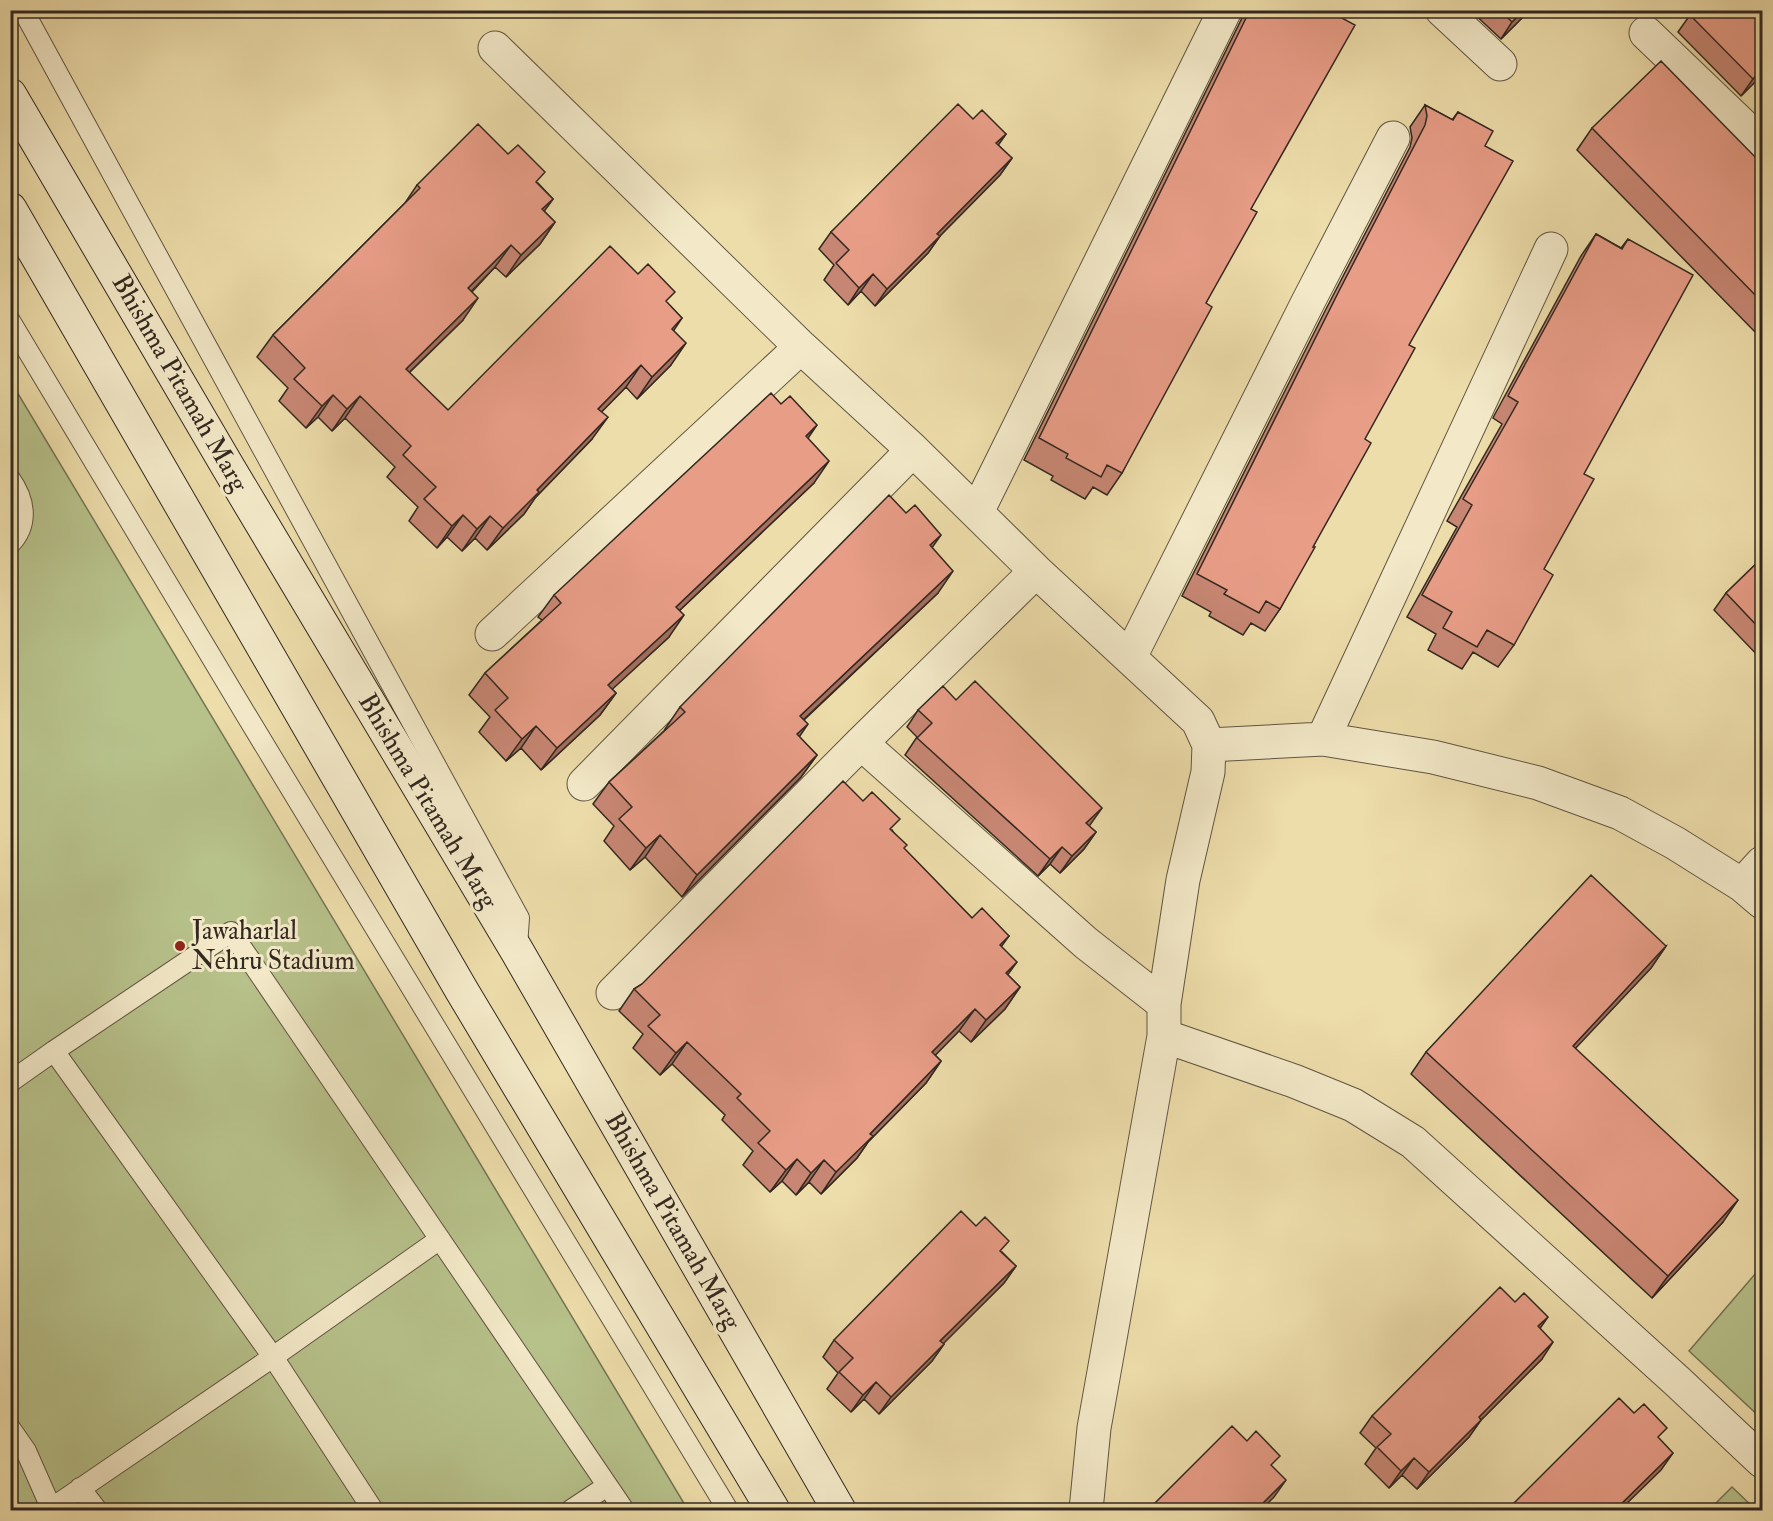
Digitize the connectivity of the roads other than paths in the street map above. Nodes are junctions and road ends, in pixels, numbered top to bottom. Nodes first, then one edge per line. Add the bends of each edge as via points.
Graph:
1 (23, 10) edge
2 (1225, 10) edge
3 (1442, 10) edge
4 (1646, 33) dead end
5 (495, 48) dead end
6 (1500, 64) dead end
7 (10, 95) edge
8 (1393, 138) dead end
9 (1762, 144) edge
10 (10, 210) edge
11 (1551, 249) dead end
12 (10, 321) edge
13 (801, 347) junction
14 (913, 450) junction
15 (10, 479) edge
16 (977, 512) junction
17 (10, 544) edge
18 (1036, 571) junction
19 (492, 634) dead end
20 (1130, 657) junction
21 (1323, 739) junction
22 (861, 742) junction
23 (1209, 745) junction
24 (584, 784) dead end
25 (1756, 883) edge
26 (517, 951) junction
27 (613, 993) dead end
28 (1164, 1004) junction
29 (1164, 1036) junction
30 (54, 1051) junction
31 (10, 1082) edge
32 (440, 1239) junction
33 (273, 1357) junction
34 (10, 1428) edge
35 (1762, 1461) edge
36 (607, 1486) junction
37 (80, 1488) junction
38 (52, 1509) edge
39 (97, 1510) edge
40 (373, 1510) edge
41 (571, 1510) edge
42 (624, 1510) edge
43 (728, 1510) edge
44 (773, 1510) edge
45 (839, 1510) edge
46 (1086, 1510) edge

1 - 26 lane via 519,918
2 - 16 street
3 - 6 street
4 - 9 street
5 - 13 street
7 - 26 street, Bhishma Pitamah Marg
8 - 20 street
10 - 44 street via 462,991
11 - 21 street
12 - 43 lane
13 - 14 street
13 - 19 street
14 - 16 street
14 - 24 street
15 - 17 lane via 25,509 18,536
16 - 18 street
18 - 20 street
18 - 22 street
20 - 23 street via 1198,721
21 - 23 street
21 - 25 street via 1433,757 1538,783 1620,813
22 - 27 street
22 - 28 street via 1086,943
23 - 28 street via 1208,772 1183,880
26 - 45 street, Bhishma Pitamah Marg
28 - 29 street
29 - 35 street via 1353,1105 1413,1142
29 - 46 street via 1094,1428
30 - 31 lane
30 - 32 lane via 231,932
30 - 33 lane
32 - 33 lane
32 - 36 lane
33 - 37 lane
33 - 40 lane
34 - 38 lane via 26,1451
36 - 41 lane
36 - 42 lane
37 - 38 lane
37 - 39 lane

